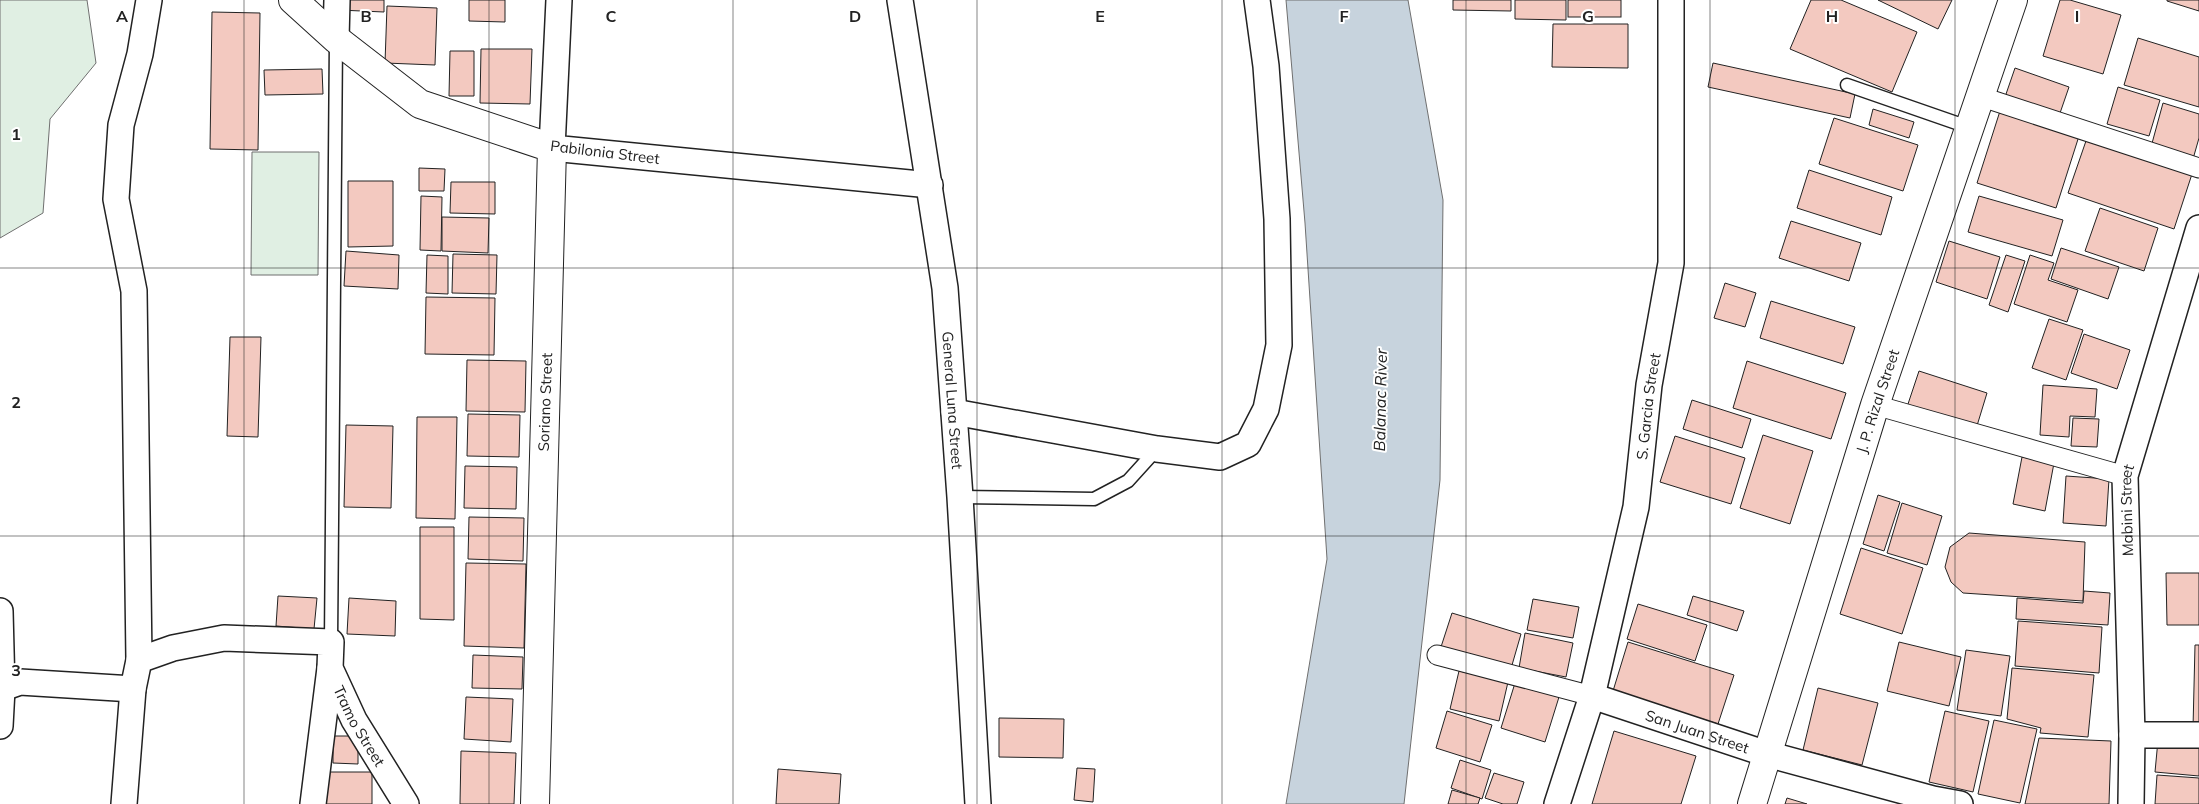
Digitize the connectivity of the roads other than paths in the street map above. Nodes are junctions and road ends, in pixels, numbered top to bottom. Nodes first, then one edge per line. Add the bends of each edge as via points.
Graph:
1 (149, 0) edge
2 (293, 0) edge
3 (336, 0) edge
4 (559, 0) edge
5 (900, 0) edge
6 (1257, 0) edge
7 (1672, 0) edge
8 (2012, 0) edge
9 (336, 40) junction
10 (1847, 85) dead end
11 (1979, 96) junction
12 (1968, 127) junction
13 (552, 148) junction
14 (2199, 168) edge
15 (930, 185) junction
16 (2199, 228) edge
17 (1875, 405) junction
18 (954, 412) junction
19 (1157, 449) junction
20 (2125, 476) junction
21 (960, 497) junction
22 (0, 611) edge
23 (331, 642) junction
24 (1437, 655) dead end
25 (139, 660) junction
26 (330, 668) junction
27 (1, 689) edge
28 (133, 689) junction
29 (1592, 696) junction
30 (0, 726) edge
31 (2132, 735) junction
32 (2199, 735) edge
33 (1767, 754) junction
34 (124, 804) edge
35 (313, 804) edge
36 (406, 804) edge
37 (535, 804) edge
38 (978, 804) edge
39 (1557, 804) edge
40 (1752, 804) edge
41 (1960, 804) edge
42 (2131, 804) edge

1 - 25 street via 140,54 121,125 116,199 134,291
2 - 9 street, Pabilonia Street
3 - 9 street
4 - 13 street, Soriano Street
5 - 15 street, General Luna Street
6 - 19 street via 1266,66 1278,219 1278,345 1266,410 1248,444 1220,457
7 - 29 street, S. Garcia Street via 1670,263 1649,385 1636,507
8 - 11 street, J. P. Rizal Street
9 - 13 street, Pabilonia Street via 420,104
9 - 23 lane
10 - 12 lane
11 - 12 street, J. P. Rizal Street
11 - 14 street
12 - 17 street, J. P. Rizal Street
13 - 15 street, Pabilonia Street
13 - 37 street, Soriano Street
15 - 18 street, General Luna Street via 945,288
16 - 20 street, Mabini Street
17 - 20 street
17 - 33 street, J. P. Rizal Street
18 - 19 street
18 - 21 street, General Luna Street
19 - 21 lane via 1128,481 1094,498
20 - 31 street, Mabini Street
21 - 38 street, General Luna Street
22 - 27 street
23 - 25 street via 224,638 173,648
23 - 26 street, Tramo Street
24 - 29 street, San Juan Street
25 - 28 street
26 - 35 street
26 - 36 street, Tramo Street via 354,720
27 - 28 street via 20,682
27 - 30 street
28 - 34 street
29 - 33 street, San Juan Street
29 - 39 street, S. Garcia Street
31 - 32 street
31 - 42 street, Mabini Street
33 - 40 street, J. P. Rizal Street
33 - 41 street, San Juan Street

